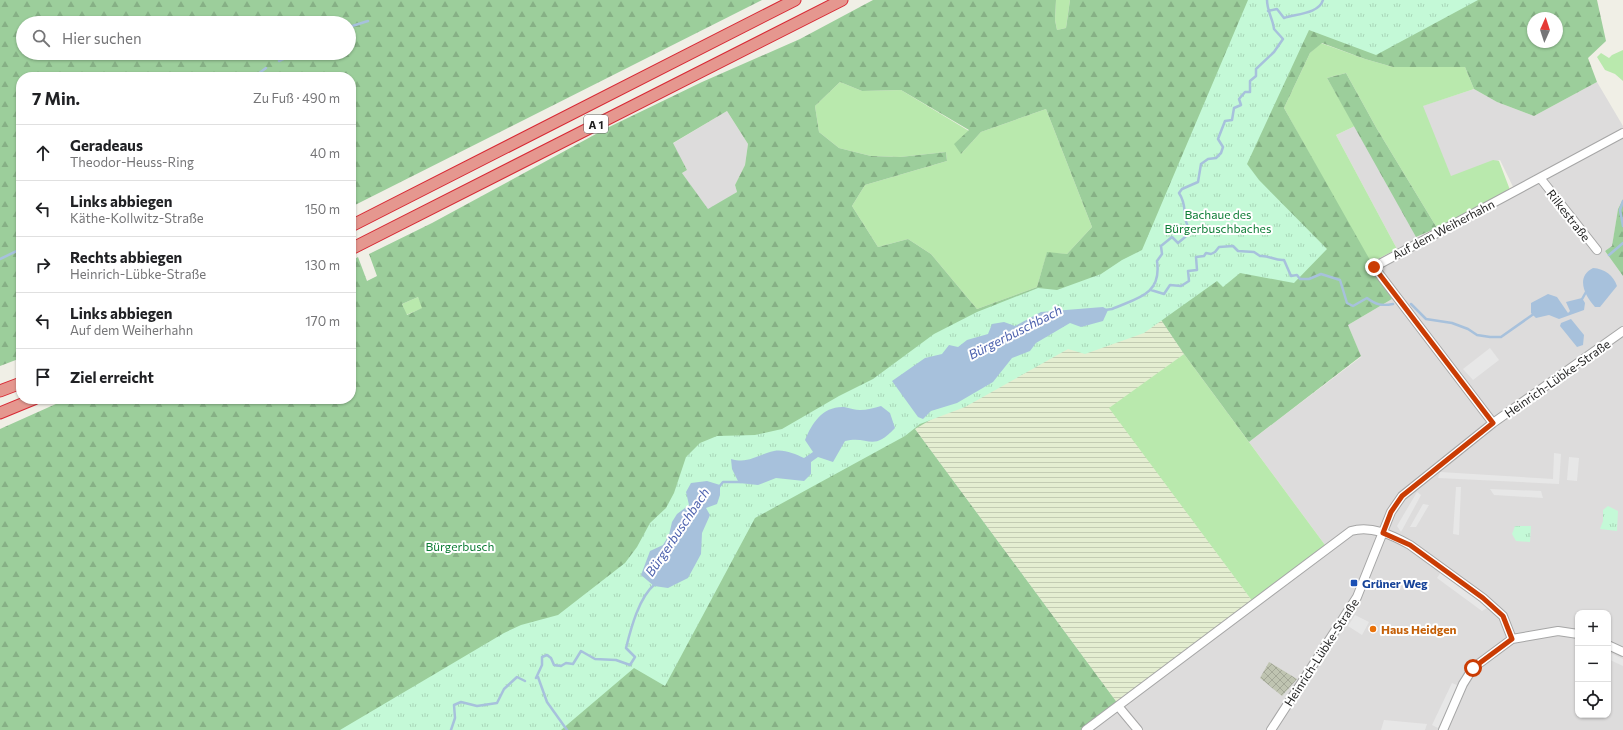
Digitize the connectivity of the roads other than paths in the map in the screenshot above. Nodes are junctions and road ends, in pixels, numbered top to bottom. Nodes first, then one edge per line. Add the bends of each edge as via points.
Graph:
1 (795, 0) edge
2 (842, 0) edge
3 (1623, 133) edge
4 (1541, 179) junction
5 (356, 223) edge
6 (356, 246) edge
7 (1597, 250) dead end
8 (1623, 331) edge
9 (16, 384) edge
10 (0, 391) edge
11 (22, 404) edge
12 (0, 413) edge
13 (1493, 423) junction
14 (1383, 533) junction
15 (1575, 634) edge
16 (1512, 639) junction
17 (1610, 646) edge
18 (1623, 652) edge
19 (1118, 706) junction
20 (1086, 730) edge
21 (1138, 730) edge
22 (1271, 730) edge
23 (1443, 730) edge

1 - 5 highway, A 1
2 - 6 highway, A 1
3 - 4 street, Auf dem Weiherhahn
4 - 7 street, Rilkestraße
4 - 13 street, Auf dem Weiherhahn via 1374,267
8 - 13 street, Heinrich-Lübke-Straße
9 - 10 highway
11 - 12 highway
13 - 14 street, Heinrich-Lübke-Straße via 1402,496 1391,512
14 - 16 street via 1410,545 1483,598 1503,616
14 - 19 street via 1363,528 1351,531
14 - 22 street, Heinrich-Lübke-Straße via 1357,597
15 - 16 street via 1558,631
16 - 23 street via 1473,668 1463,684
17 - 18 street
19 - 20 street
19 - 21 street

